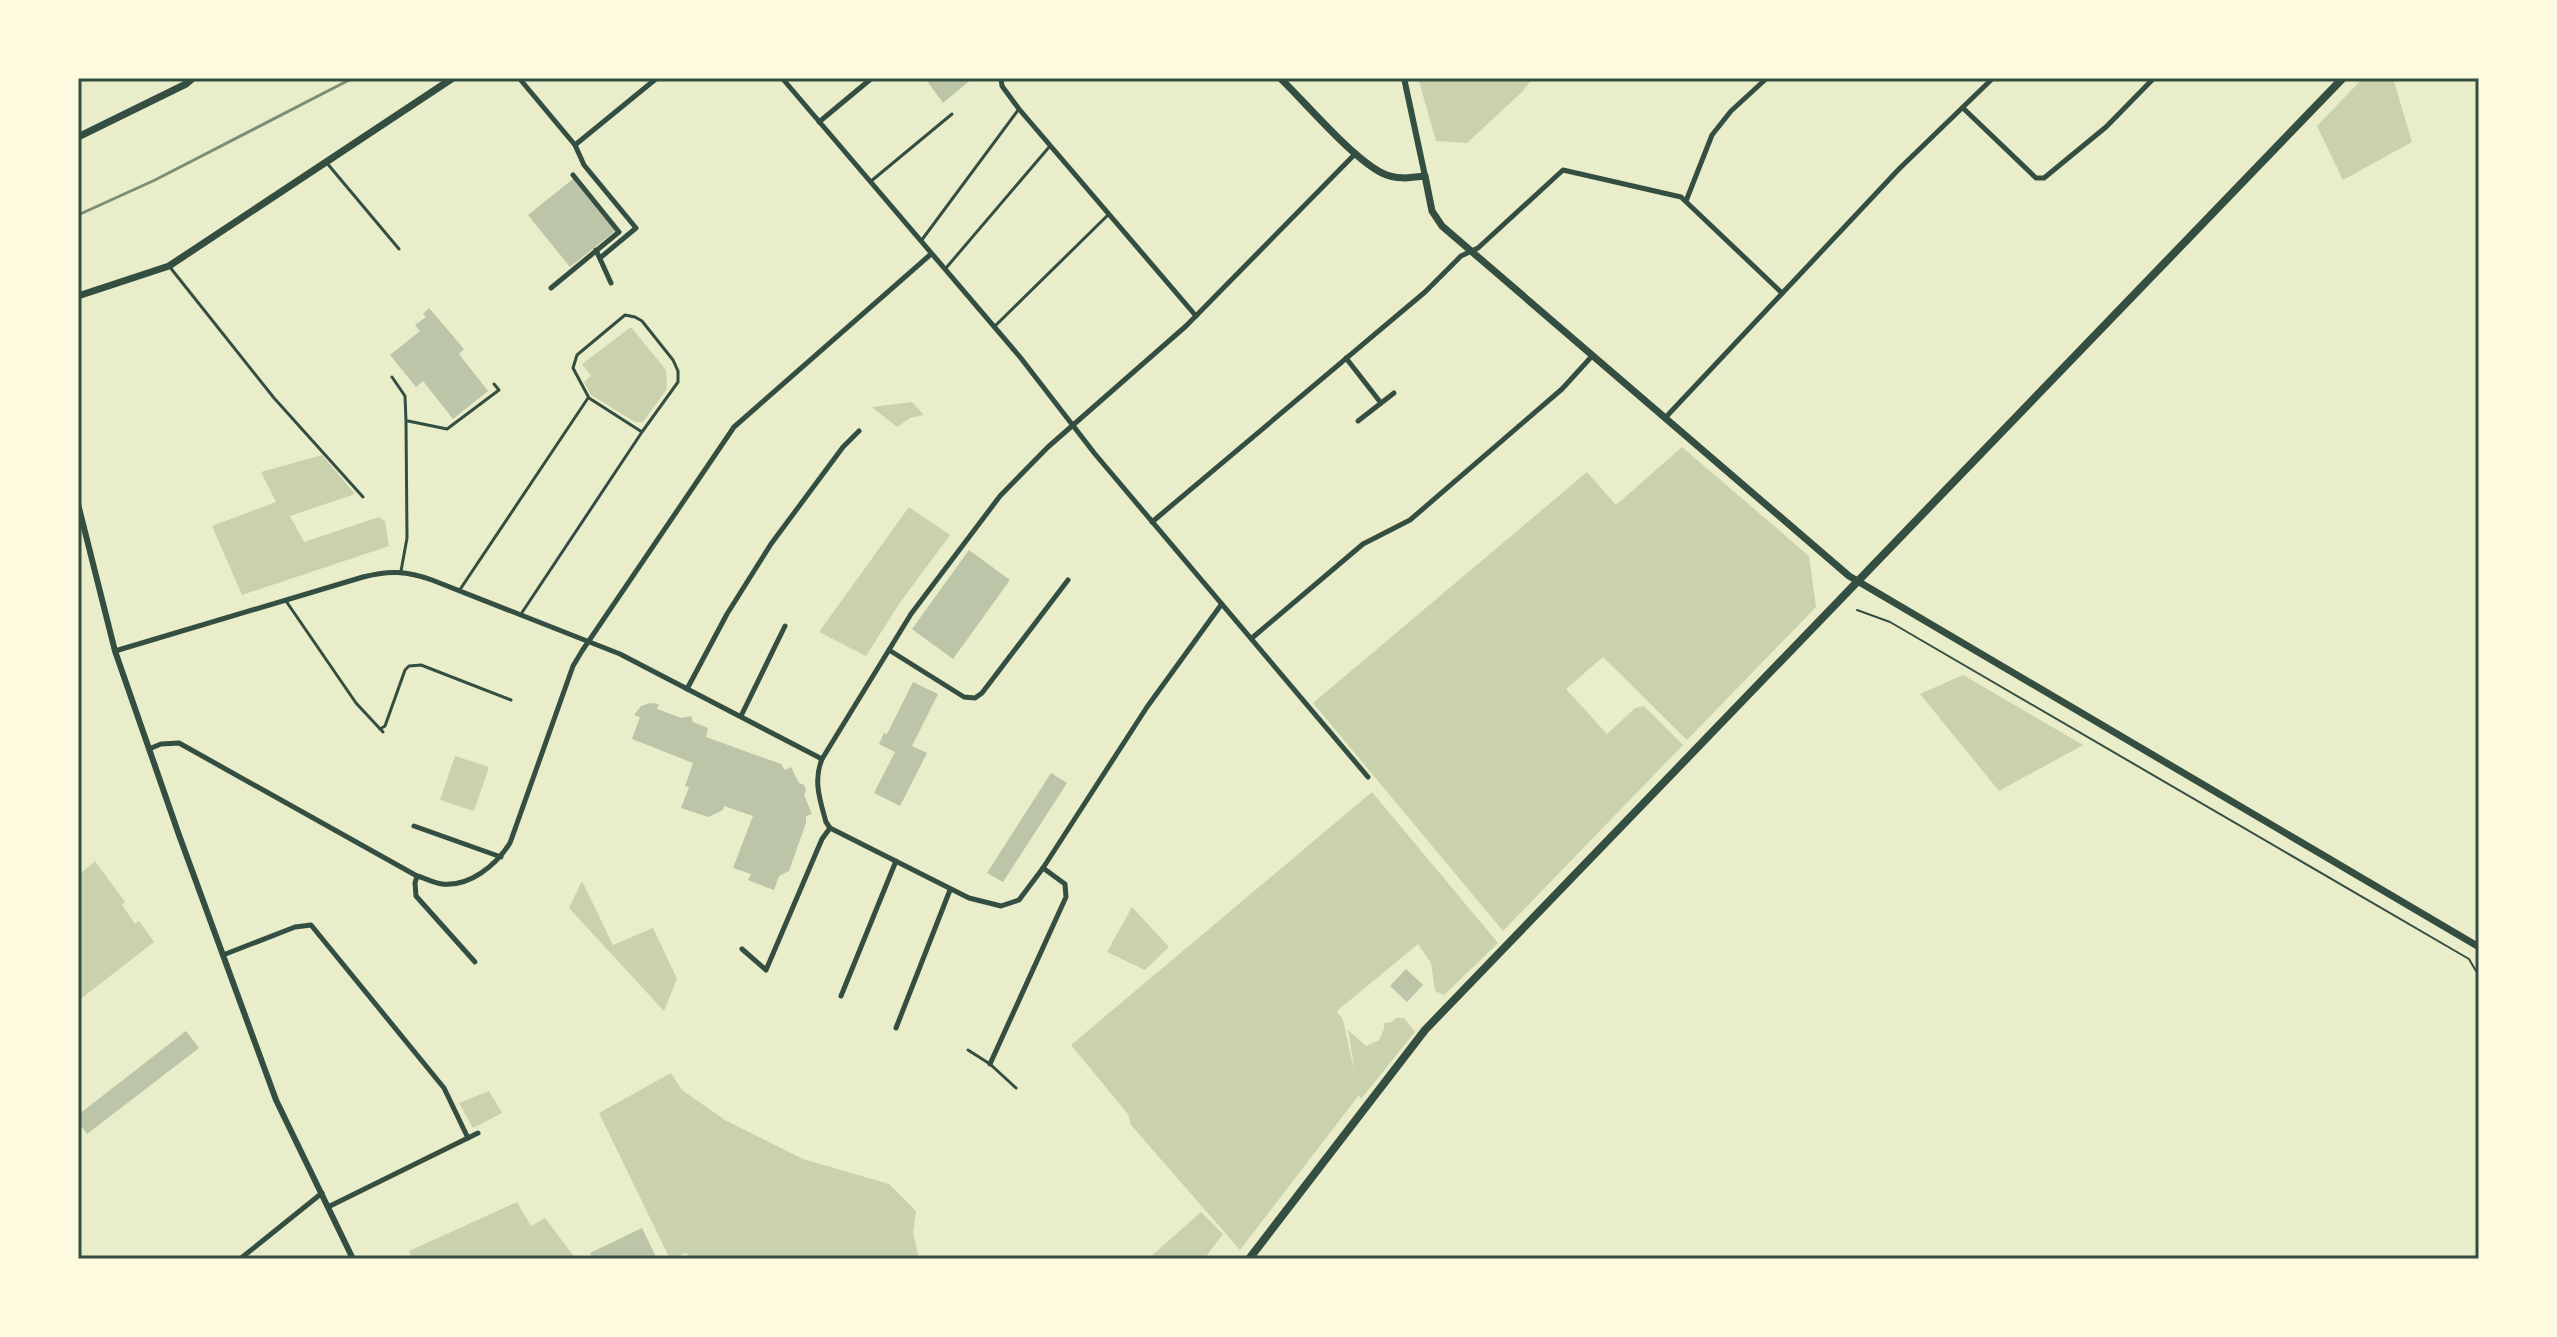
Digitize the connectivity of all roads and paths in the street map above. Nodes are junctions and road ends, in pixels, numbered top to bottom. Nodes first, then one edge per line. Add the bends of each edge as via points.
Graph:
1 (193, 78) edge
2 (453, 78) edge
3 (519, 78) edge
4 (657, 78) edge
5 (782, 78) edge
6 (872, 78) edge
7 (1001, 78) edge
8 (1280, 78) edge
9 (1404, 78) edge
10 (1767, 78) edge
11 (1993, 78) edge
12 (2154, 78) edge
13 (2343, 78) edge
14 (1963, 108) junction
15 (1019, 109) junction
16 (952, 114) dead end
17 (819, 122) junction
18 (78, 137) edge
19 (575, 145) junction
20 (1050, 146) junction
21 (1356, 153) junction
22 (326, 162) junction
23 (573, 175) dead end
24 (1425, 176) junction
25 (870, 182) junction
26 (1686, 201) junction
27 (1109, 214) junction
28 (921, 242) junction
29 (399, 249) dead end
30 (596, 250) junction
31 (1471, 252) junction
32 (931, 254) junction
33 (600, 258) junction
34 (169, 266) junction
35 (946, 269) junction
36 (611, 283) dead end
37 (551, 288) dead end
38 (1782, 293) junction
39 (78, 296) edge
40 (1196, 316) junction
41 (994, 327) junction
42 (1593, 355) junction
43 (1346, 358) junction
44 (392, 377) dead end
45 (494, 384) dead end
46 (1394, 393) dead end
47 (589, 398) junction
48 (1381, 403) junction
49 (1665, 418) junction
50 (406, 421) junction
51 (1358, 421) dead end
52 (1072, 425) junction
53 (859, 431) dead end
54 (642, 432) junction
55 (363, 497) dead end
56 (78, 504) edge
57 (1152, 522) junction
58 (401, 571) junction
59 (1068, 580) dead end
60 (1858, 582) junction
61 (459, 591) junction
62 (286, 601) junction
63 (1221, 605) junction
64 (1857, 610) dead end
65 (521, 614) junction
66 (785, 626) dead end
67 (1252, 638) junction
68 (589, 641) junction
69 (889, 650) junction
70 (115, 651) junction
71 (687, 689) junction
72 (511, 700) dead end
73 (741, 716) junction
74 (149, 749) junction
75 (822, 759) junction
76 (1368, 777) dead end
77 (414, 826) dead end
78 (830, 828) junction
79 (501, 857) junction
80 (896, 861) junction
81 (1043, 868) junction
82 (417, 876) junction
83 (950, 890) junction
84 (2479, 947) edge
85 (742, 949) dead end
86 (223, 955) junction
87 (475, 962) dead end
88 (2476, 971) dead end
89 (841, 996) dead end
90 (896, 1028) dead end
91 (968, 1050) dead end
92 (990, 1064) junction
93 (1016, 1088) dead end
94 (478, 1133) dead end
95 (468, 1138) junction
96 (322, 1193) junction
97 (328, 1207) junction
98 (240, 1259) edge
99 (353, 1259) edge
100 (1249, 1259) edge

1 - 18 main road
2 - 22 main road
3 - 19 street
4 - 19 street
5 - 17 street
6 - 17 street
7 - 15 street
8 - 21 main road
9 - 24 street
10 - 26 street via 1712,135
11 - 14 street
12 - 14 street via 2044,178 2036,178
13 - 60 main road
14 - 38 street
15 - 20 street
15 - 28 lane
16 - 25 lane
17 - 25 street
19 - 33 street via 584,165 636,228
20 - 27 street
20 - 35 lane
21 - 24 main road via 1386,175
21 - 40 street
22 - 29 lane
22 - 34 main road
23 - 30 street via 619,232
24 - 31 main road via 1436,219
25 - 28 street
26 - 31 street via 1563,170
26 - 38 street
27 - 40 street
27 - 41 lane
28 - 32 street
30 - 33 street
30 - 37 street
31 - 42 main road
31 - 43 street
32 - 35 street
32 - 68 street via 734,427
33 - 36 street
34 - 39 main road
34 - 55 lane via 274,398
35 - 41 street
38 - 49 street
40 - 52 street
41 - 52 street
42 - 49 main road
42 - 67 street via 1552,398 1410,520 1363,544
43 - 48 street
43 - 57 street
44 - 50 lane via 405,396
45 - 50 lane via 499,390 447,429
46 - 48 street
47 - 54 lane
47 - 54 lane via 573,361 625,315 642,321 678,371 678,382
47 - 61 lane
48 - 51 street
49 - 60 main road
50 - 58 lane via 407,538
52 - 57 street
52 - 69 street via 1000,496
53 - 71 street via 771,544
54 - 65 lane
56 - 70 street
57 - 63 street
58 - 61 street
58 - 62 street
59 - 69 street via 975,698 964,697
60 - 84 main road
60 - 100 main road via 1425,1030
61 - 65 street
62 - 70 street
62 - 72 lane via 356,703 382,731 405,670 412,665
63 - 67 street
63 - 81 street via 1147,707
64 - 88 path via 1890,622 2469,959
65 - 68 street
66 - 73 street
67 - 76 street
68 - 71 street
68 - 79 street via 573,666
69 - 75 street
70 - 74 street
71 - 73 street
73 - 75 street
74 - 82 street via 179,743
74 - 86 street
75 - 78 street via 817,783
77 - 79 street
78 - 80 street
78 - 85 street via 766,970
79 - 82 street via 460,882 442,884
80 - 83 street
80 - 89 street
81 - 83 street via 1019,900 1001,906
81 - 92 street via 1065,884 1066,897
82 - 87 street via 416,896
83 - 90 street
86 - 95 street via 311,925 444,1088
86 - 96 street via 276,1100
91 - 92 lane
92 - 93 lane
94 - 95 street
95 - 97 street
96 - 97 street
96 - 98 street
97 - 99 street

